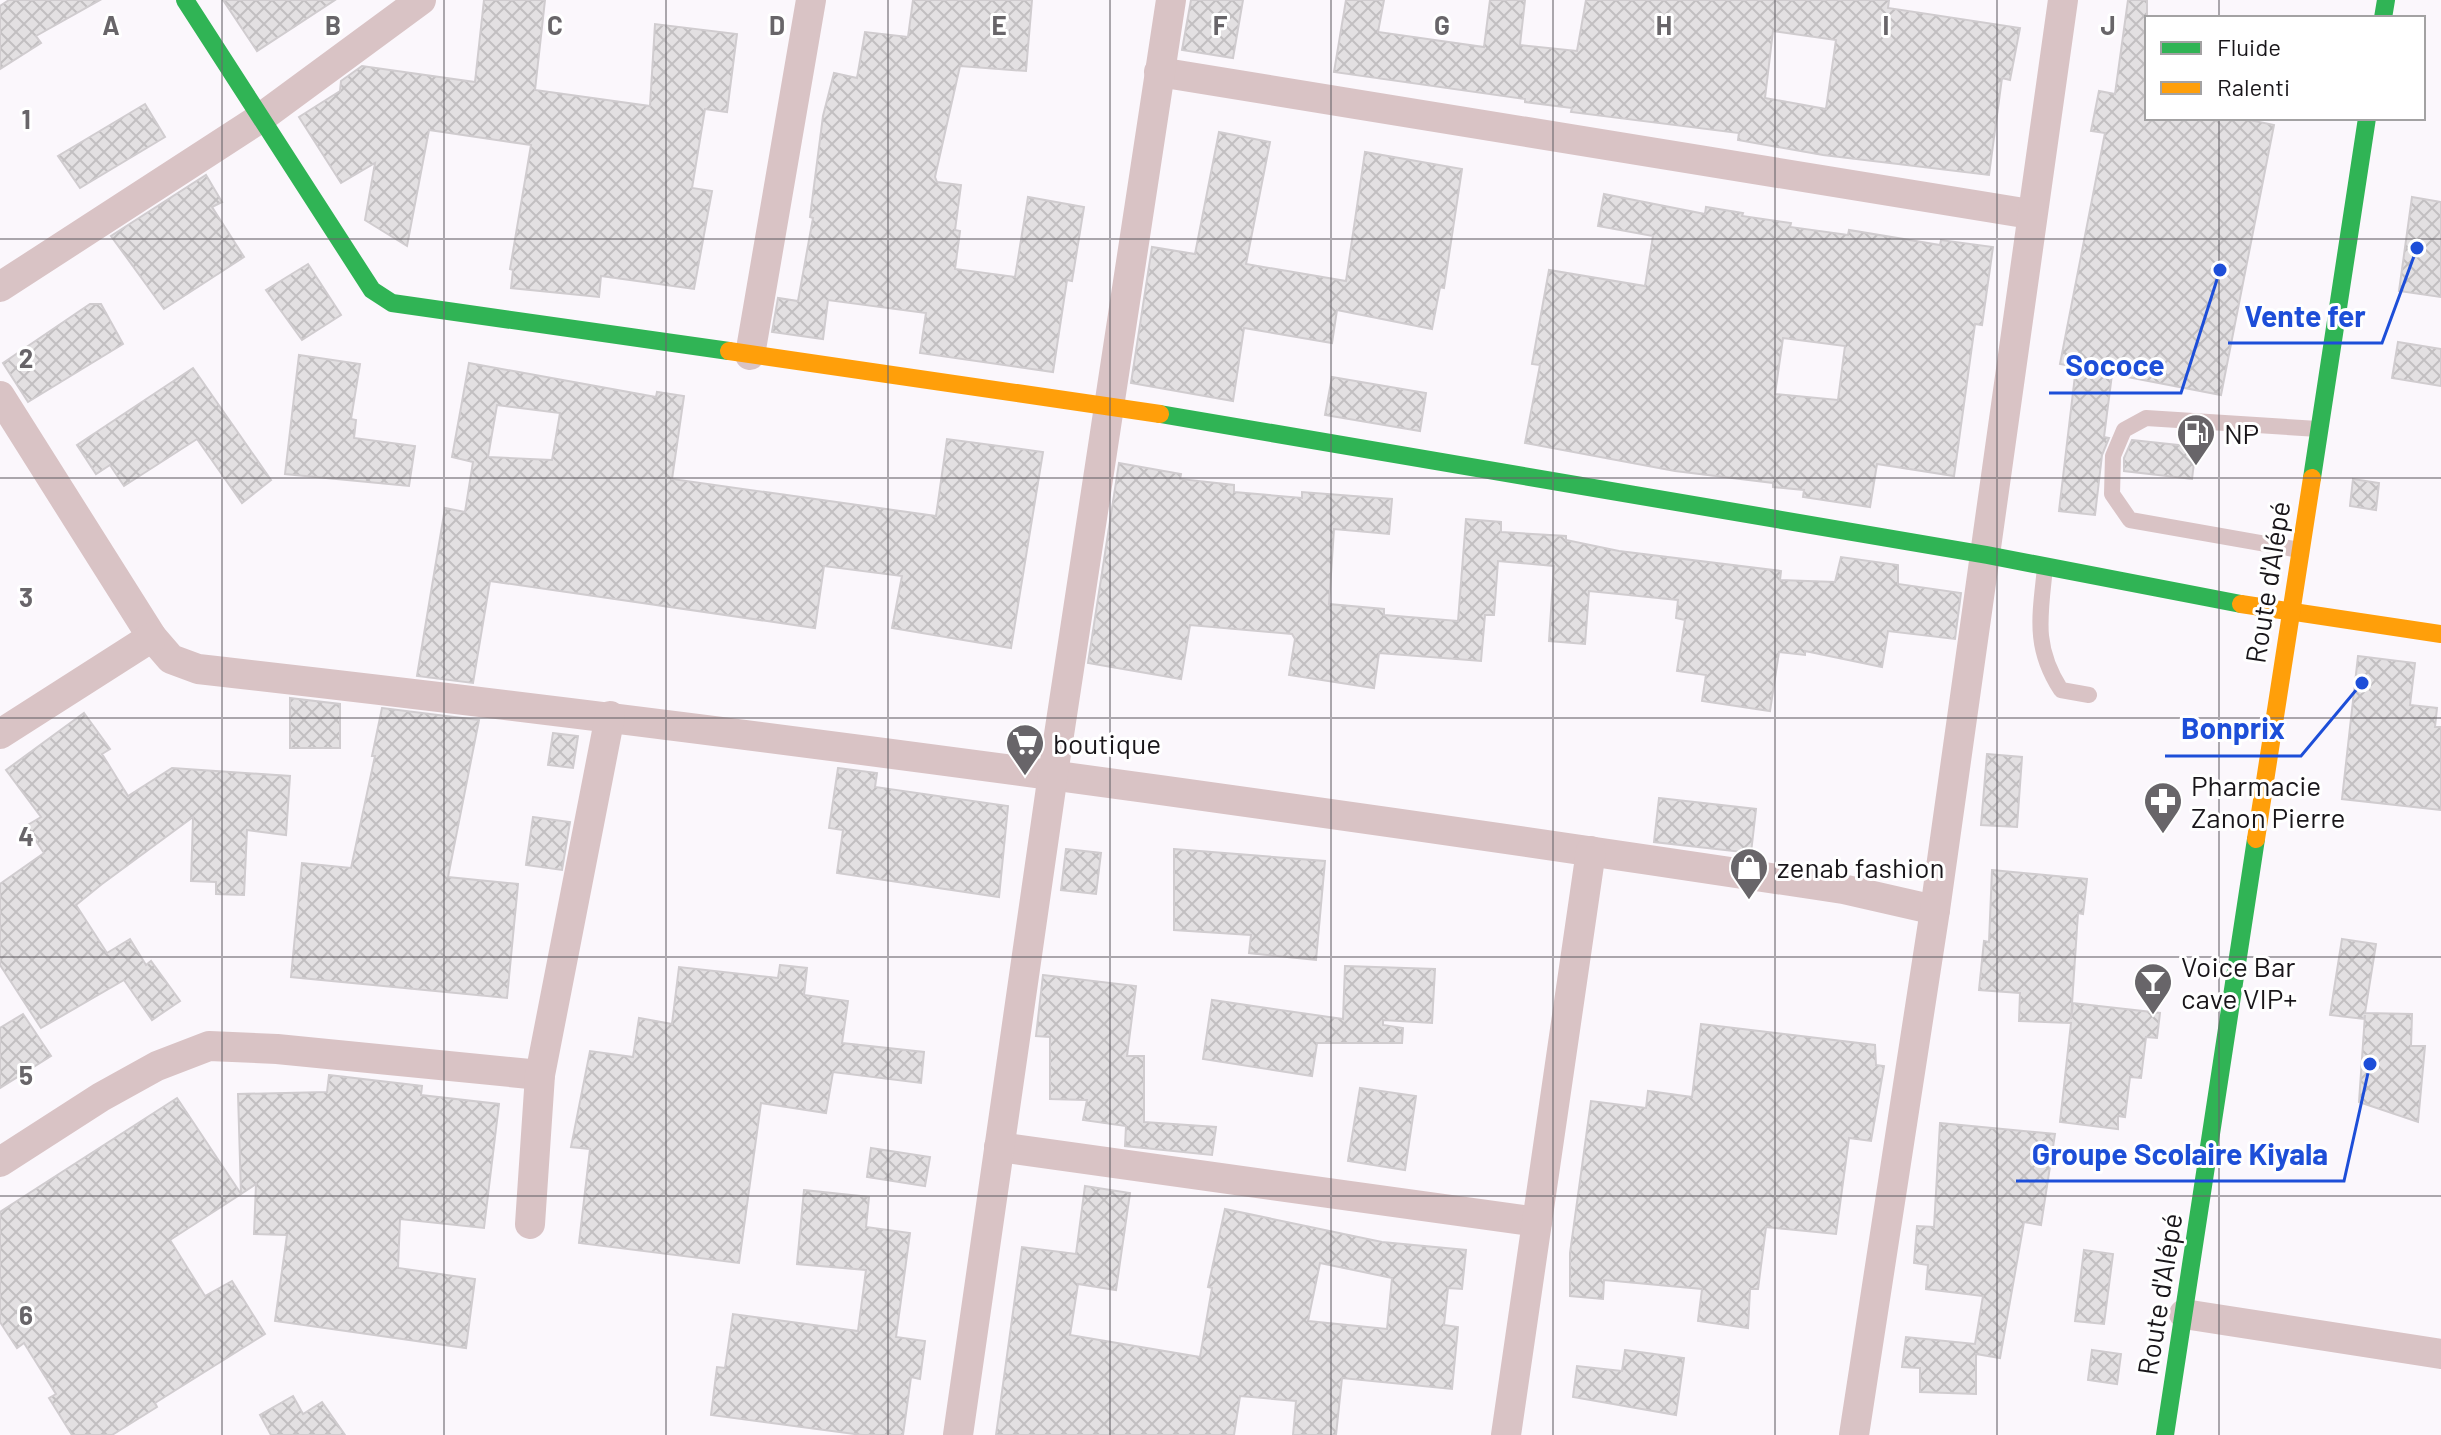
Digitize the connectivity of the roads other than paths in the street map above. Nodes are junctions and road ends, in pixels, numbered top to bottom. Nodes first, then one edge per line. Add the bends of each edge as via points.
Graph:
1 (185, 0) edge
2 (421, 0) edge
3 (811, 0) edge
4 (1171, 0) edge
5 (2063, 0) edge
6 (1159, 72) junction
7 (262, 117) junction
8 (2367, 120) edge
9 (2030, 214) junction
10 (0, 287) edge
11 (750, 355) junction
12 (0, 396) edge
13 (1110, 405) junction
14 (2319, 430) junction
15 (2300, 550) junction
16 (1987, 555) junction
17 (2046, 566) junction
18 (2291, 613) junction
19 (2441, 634) edge
20 (152, 637) junction
21 (2089, 695) dead end
22 (610, 716) junction
23 (0, 734) edge
24 (1053, 774) junction
25 (1591, 851) junction
26 (1935, 910) junction
27 (540, 1075) junction
28 (999, 1147) junction
29 (0, 1162) edge
30 (1537, 1222) junction
31 (530, 1224) dead end
32 (2184, 1314) junction
33 (2441, 1354) edge
34 (958, 1435) edge
35 (1506, 1435) edge
36 (1854, 1435) edge
37 (2165, 1435) edge

1 - 7 street
2 - 7 street
3 - 11 street
4 - 6 street
5 - 9 street
6 - 9 street
6 - 13 street
7 - 10 street
7 - 11 street via 372,290 392,303
8 - 14 street, Route d'Alépé
9 - 16 street
11 - 13 street
12 - 20 street
13 - 16 street
13 - 24 street
14 - 15 street, Route d'Alépé
14 - 15 lane via 2146,418 2124,430 2113,456 2112,494 2130,520
15 - 18 street, Route d'Alépé
16 - 17 street
16 - 26 street
17 - 18 street
17 - 21 lane via 2039,630 2047,668 2061,690
18 - 19 street
18 - 32 street, Route d'Alépé
20 - 22 street via 171,659 198,669
20 - 23 street
22 - 24 street
22 - 27 street
24 - 25 street
24 - 28 street
25 - 26 street via 1843,889
25 - 30 street
26 - 36 street
27 - 29 street via 209,1046 157,1066 101,1097
27 - 31 street
28 - 30 street
28 - 34 street
30 - 35 street
32 - 33 street
32 - 37 street, Route d'Alépé

